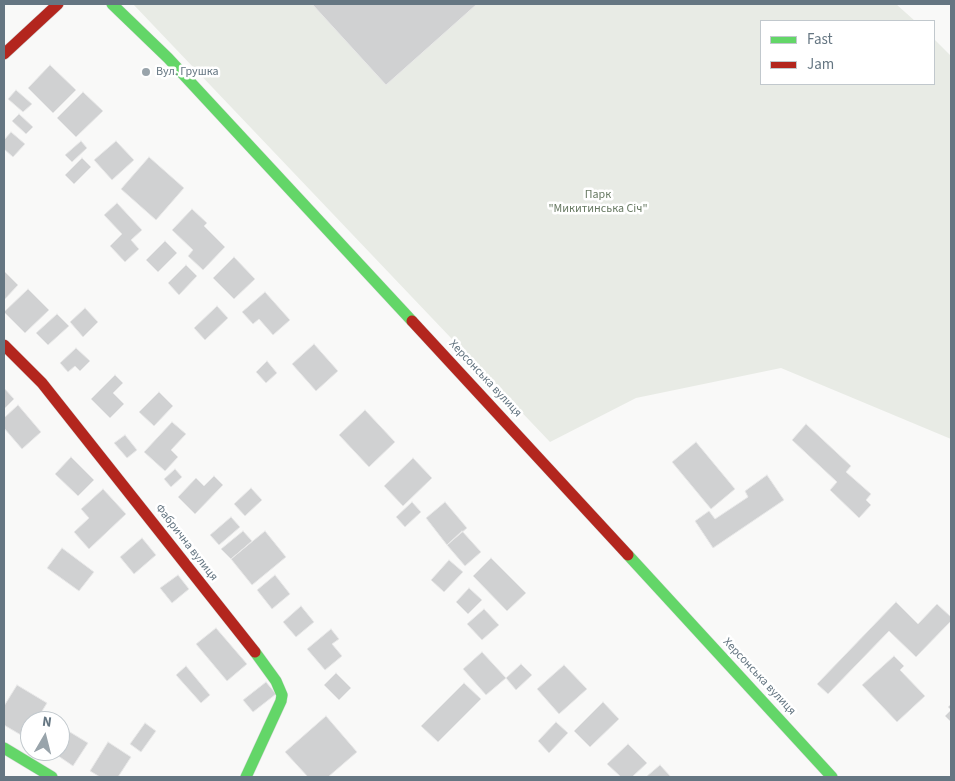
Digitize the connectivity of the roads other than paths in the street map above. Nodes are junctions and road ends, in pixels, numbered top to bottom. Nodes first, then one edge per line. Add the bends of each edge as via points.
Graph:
1 (58, 4) edge
2 (112, 4) edge
3 (4, 54) edge
4 (4, 345) edge
5 (4, 748) edge
6 (52, 777) edge
7 (246, 777) edge
8 (832, 777) edge

1 - 3 main road
2 - 8 main road, Херсонська вулиця via 282,178
4 - 7 main road, Фабрична вулиця via 42,383 276,682 282,701
5 - 6 main road

